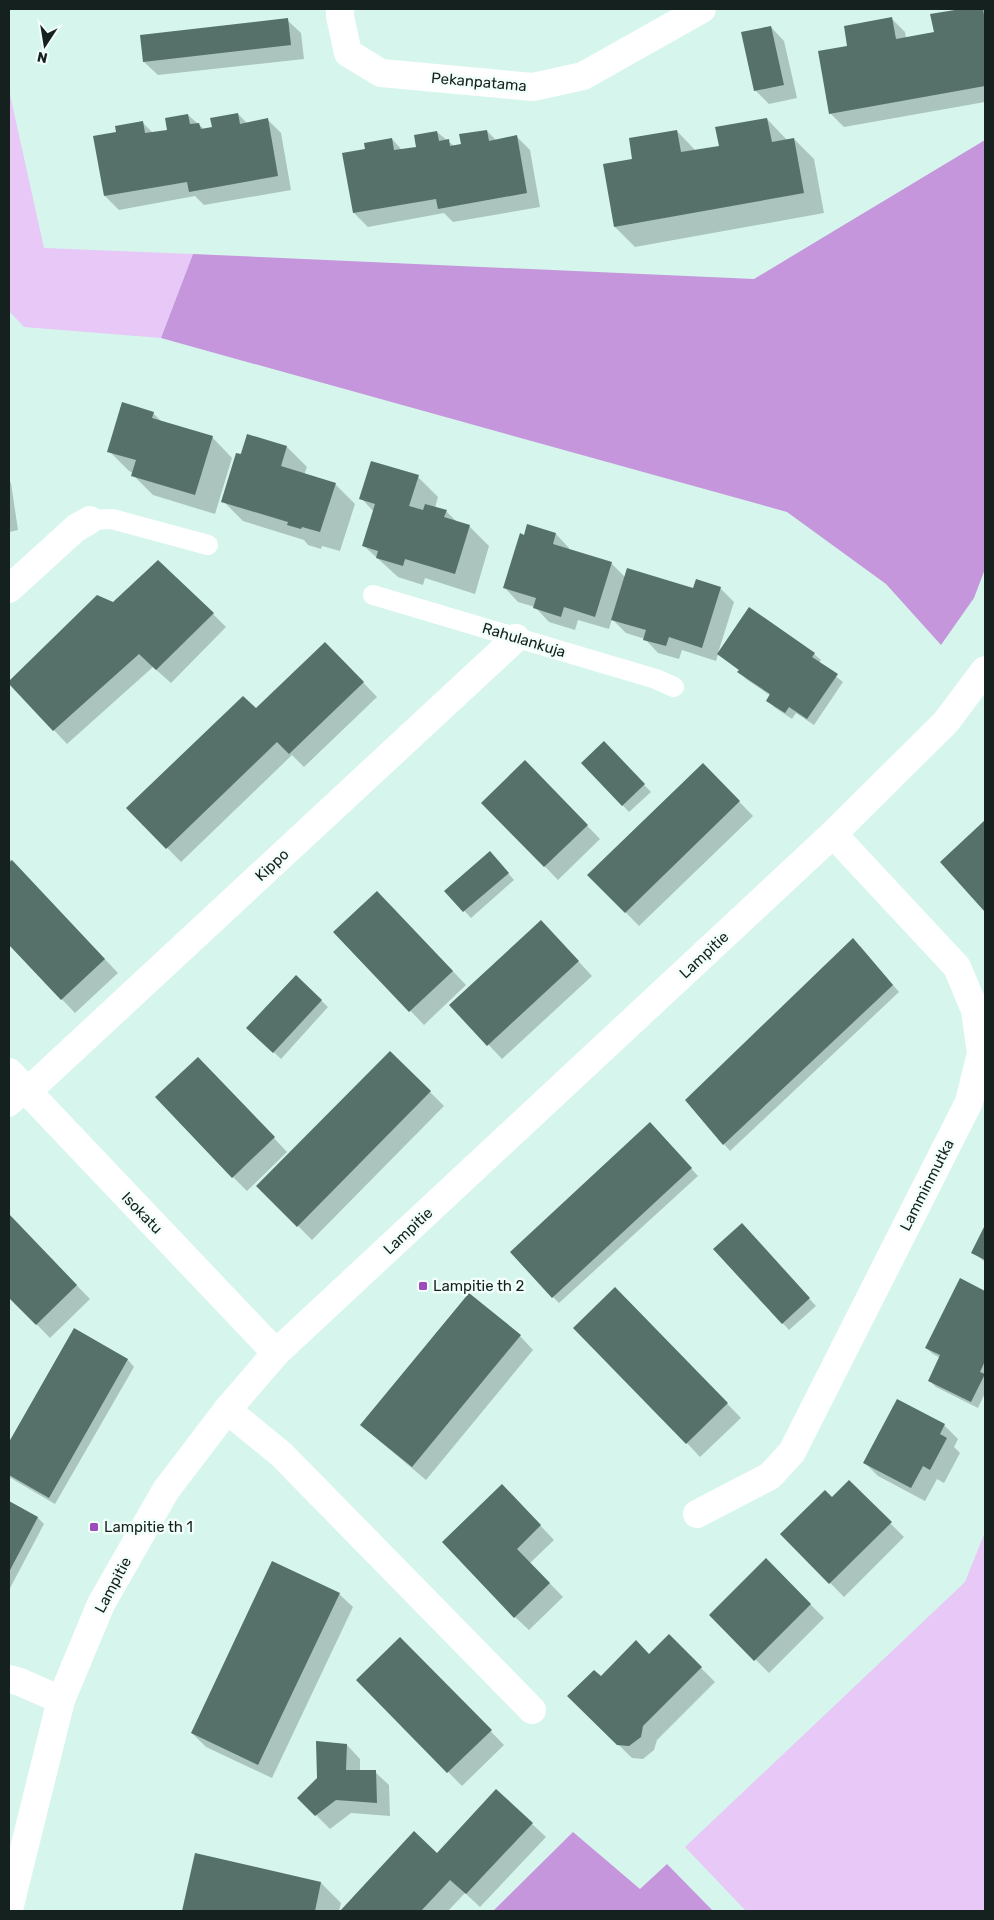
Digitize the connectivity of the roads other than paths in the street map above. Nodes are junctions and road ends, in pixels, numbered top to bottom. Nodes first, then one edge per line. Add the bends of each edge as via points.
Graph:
1 (340, 9) edge
2 (702, 9) edge
3 (90, 520) joint
4 (208, 545) dead end
5 (9, 590) edge
6 (373, 595) dead end
7 (516, 638) junction
8 (985, 670) edge
9 (674, 687) dead end
10 (833, 834) junction
11 (9, 1072) edge
12 (18, 1099) edge
13 (276, 1353) junction
14 (227, 1410) junction
15 (697, 1514) dead end
16 (9, 1679) edge
17 (61, 1700) junction
18 (532, 1710) dead end
19 (9, 1909) edge

1 - 2 street, Pekanpatama via 348,53 381,73 533,87 583,76
3 - 4 lane via 112,519
3 - 5 street via 76,528
6 - 7 lane, Rahulankuja
7 - 9 lane, Rahulankuja
7 - 12 street, Kippo
8 - 10 street, Lampitie via 946,722
10 - 13 street, Lampitie
10 - 15 street, Lamminmutka via 957,968 975,1010 981,1053 969,1102 792,1452 770,1476
11 - 12 street, Isokatu
12 - 13 street, Isokatu
13 - 14 street, Lampitie
14 - 17 street, Lampitie via 166,1490 101,1604
14 - 18 street via 281,1454
16 - 17 street
17 - 19 street, Lampitie

